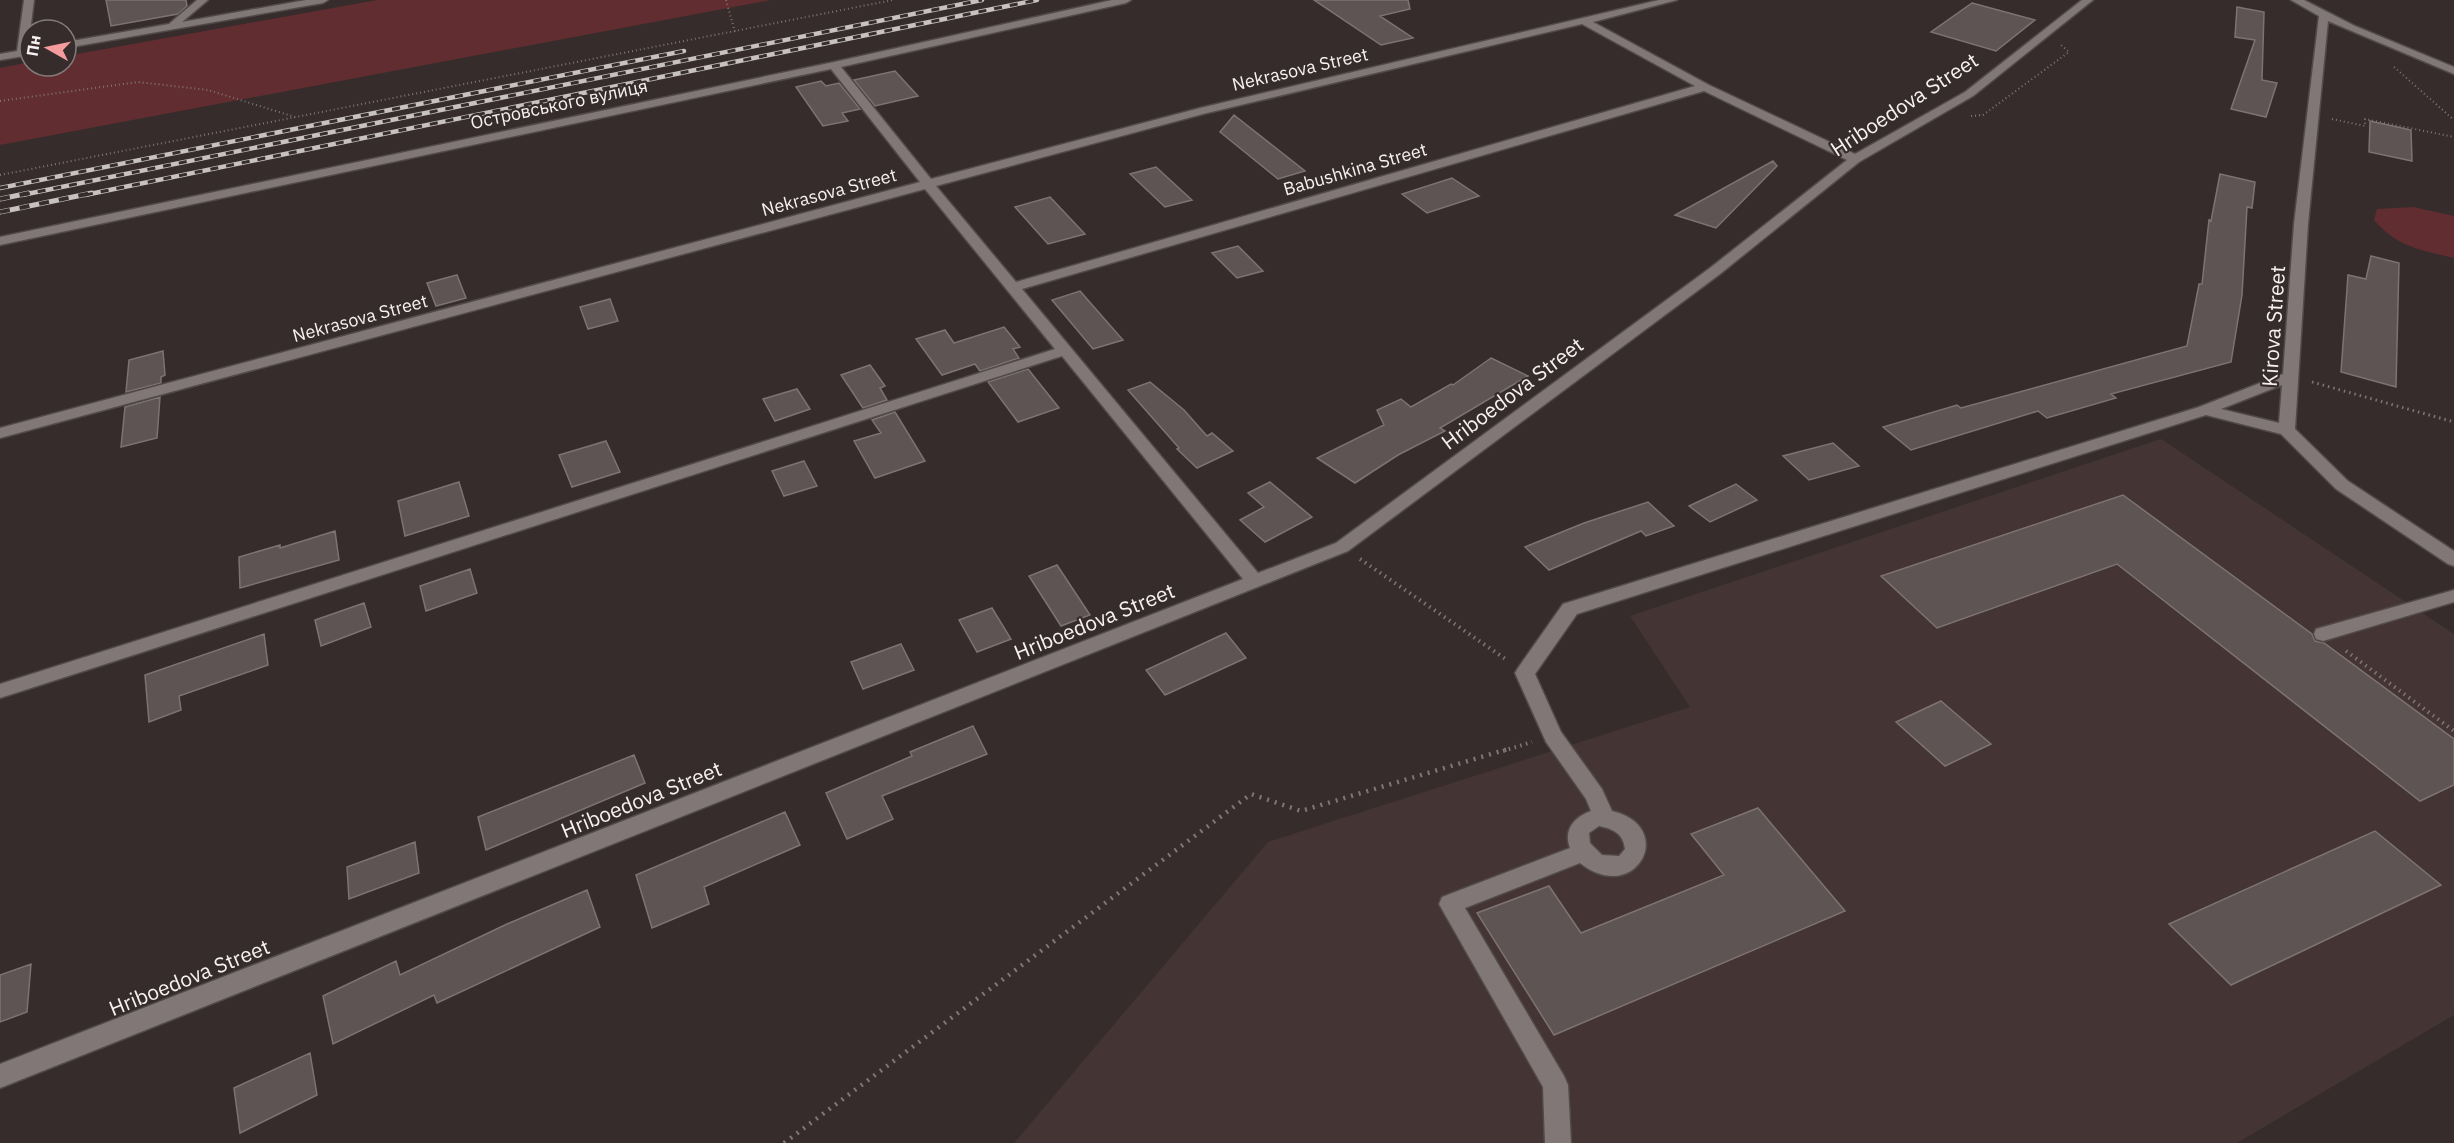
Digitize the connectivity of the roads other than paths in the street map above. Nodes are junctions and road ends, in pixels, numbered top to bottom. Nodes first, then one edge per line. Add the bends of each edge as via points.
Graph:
1 (29, 0) edge
2 (203, 0) edge
3 (323, 0) edge
4 (1126, 0) edge
5 (1672, 0) edge
6 (2088, 0) edge
7 (2296, 0) edge
8 (2324, 14) junction
9 (28, 18) edge
10 (1584, 21) junction
11 (173, 25) junction
12 (78, 43) edge
13 (18, 54) edge
14 (0, 57) edge
15 (834, 65) junction
16 (2454, 71) edge
17 (1705, 87) junction
18 (1855, 159) junction
19 (928, 184) junction
20 (0, 241) edge
21 (1014, 287) junction
22 (1066, 350) junction
23 (2291, 376) junction
24 (2205, 410) junction
25 (2287, 430) junction
26 (0, 433) edge
27 (2454, 560) edge
28 (1255, 581) junction
29 (2454, 596) edge
30 (2323, 634) road end
31 (0, 691) edge
32 (1604, 818) junction
33 (1584, 852) junction
34 (0, 1076) edge
35 (1558, 1143) edge

1 - 9 street
2 - 11 street
3 - 11 street
4 - 15 street, Островського вулиця
5 - 10 street, Nekrasova Street
6 - 18 street, Hriboedova Street via 1969,94
7 - 8 street
8 - 16 street
8 - 23 street, Kirova Street via 2301,224
10 - 17 street
10 - 19 street, Nekrasova Street via 1200,111
11 - 12 street
13 - 14 street
15 - 19 street
15 - 20 street, Островського вулиця
17 - 18 street
17 - 21 street, Babushkina Street
18 - 28 street, Hriboedova Street via 1715,271 1342,547
19 - 21 street
19 - 26 street, Nekrasova Street
21 - 22 street
22 - 28 street
22 - 31 street
23 - 24 street
23 - 25 street, Kirova Street
24 - 25 street
24 - 32 street via 1570,609 1525,673 1553,736 1596,795
25 - 27 street via 2342,485
28 - 34 street, Hriboedova Street
29 - 30 street
32 - 33 street via 1591,819 1580,830
32 - 33 street via 1618,821 1633,834 1637,842 1634,857 1620,866 1610,866
33 - 35 street via 1450,904 1555,1085

